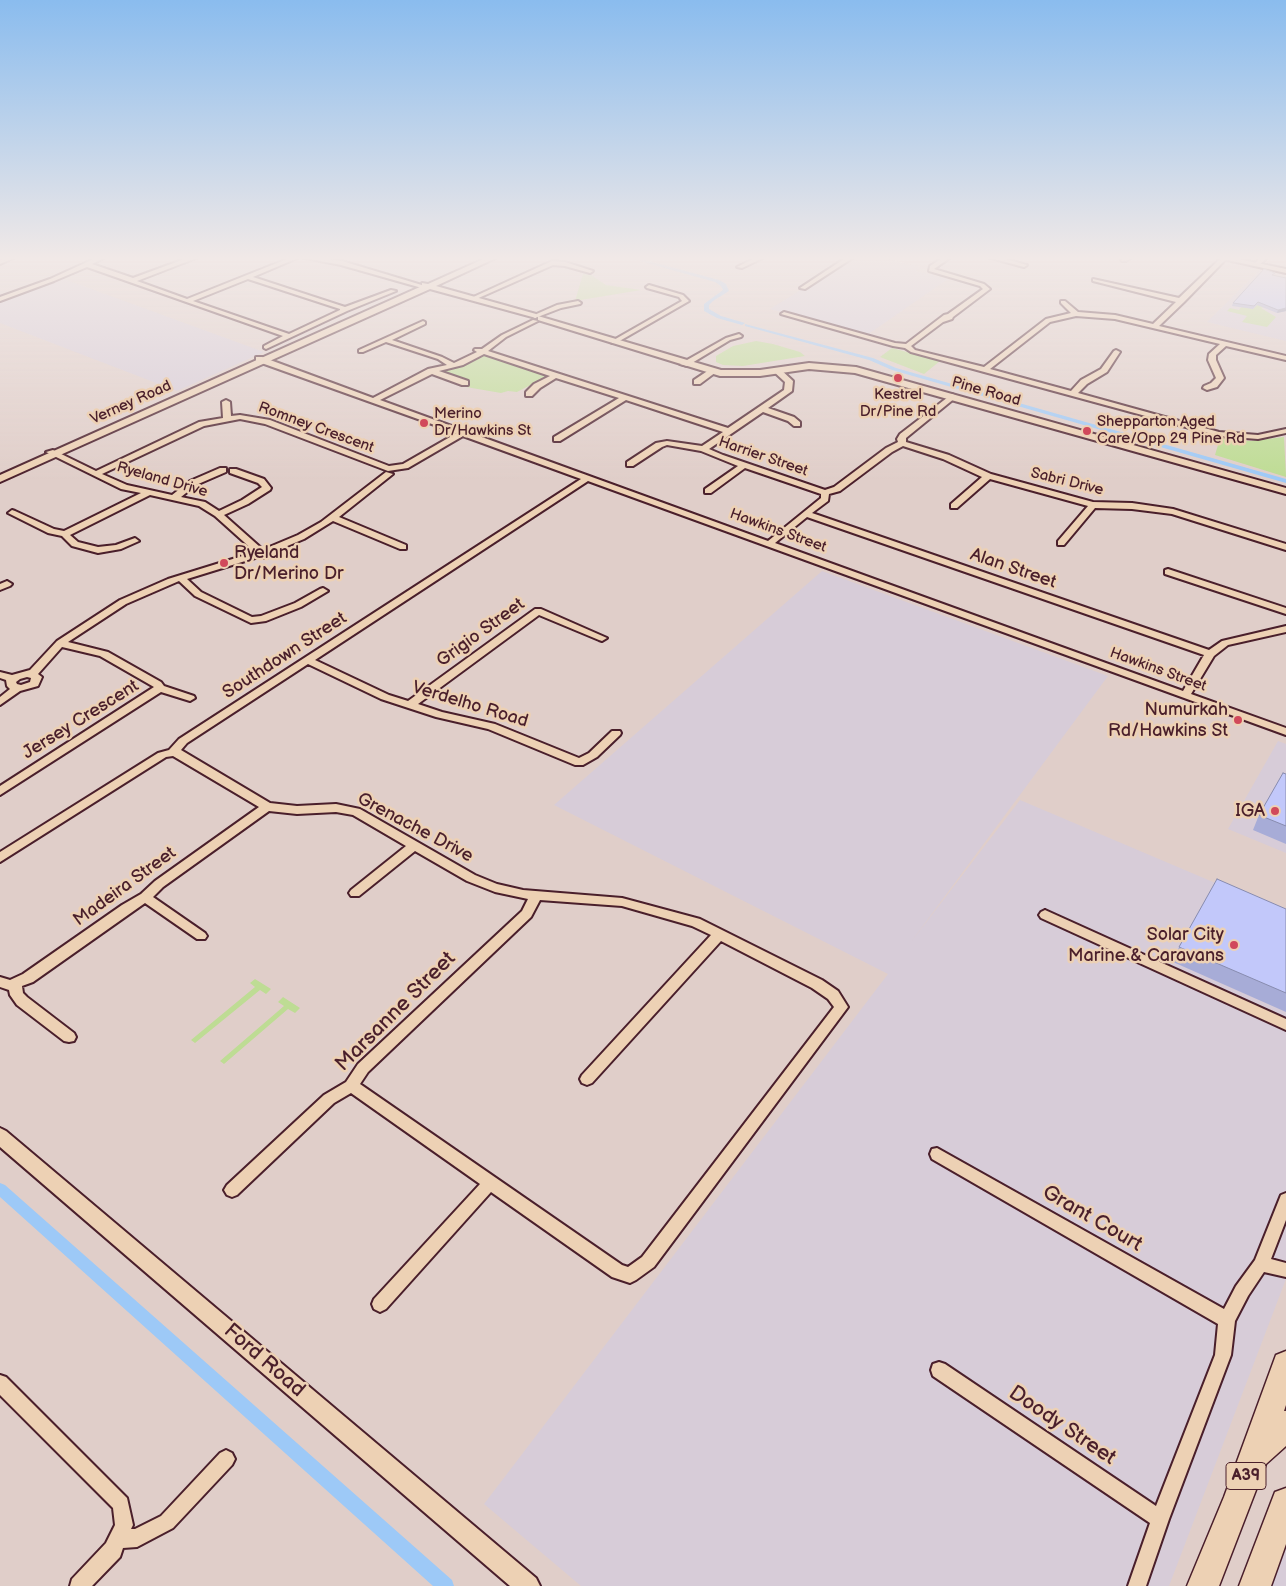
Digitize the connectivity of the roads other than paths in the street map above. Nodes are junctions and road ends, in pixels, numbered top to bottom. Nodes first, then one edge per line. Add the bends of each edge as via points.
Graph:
1 (275, 331) edge
2 (300, 331) edge
3 (325, 331) edge
4 (406, 331) edge
5 (513, 331) edge
6 (577, 331) edge
7 (633, 331) edge
8 (849, 331) edge
9 (928, 331) edge
10 (1034, 331) edge
11 (1176, 331) edge
12 (290, 336) junction
13 (739, 336) dead end
14 (386, 340) junction
15 (614, 342) junction
16 (1225, 343) junction
17 (907, 346) junction
18 (266, 347) dead end
19 (362, 351) dead end
20 (480, 351) junction
21 (1116, 352) dead end
22 (1286, 358) edge
23 (261, 360) junction
24 (451, 364) junction
25 (684, 364) junction
26 (429, 370) junction
27 (776, 370) junction
28 (985, 370) junction
29 (712, 372) junction
30 (556, 375) junction
31 (697, 382) dead end
32 (465, 383) dead end
33 (1208, 388) dead end
34 (529, 394) dead end
35 (1073, 394) junction
36 (952, 396) junction
37 (626, 397) junction
38 (370, 400) junction
39 (226, 402) dead end
40 (762, 409) junction
41 (227, 418) junction
42 (797, 424) dead end
43 (729, 431) junction
44 (1286, 431) edge
45 (463, 433) junction
46 (557, 440) dead end
47 (902, 443) junction
48 (703, 448) junction
49 (52, 453) junction
50 (630, 464) dead end
51 (744, 465) junction
52 (223, 470) dead end
53 (233, 471) dead end
54 (389, 472) junction
55 (0, 474) edge
56 (95, 474) junction
57 (988, 476) junction
58 (588, 478) junction
59 (0, 479) edge
60 (708, 491) dead end
61 (1286, 491) edge
62 (825, 492) junction
63 (148, 493) junction
64 (174, 497) junction
65 (1093, 505) junction
66 (954, 506) dead end
67 (12, 513) dead end
68 (218, 514) junction
69 (806, 514) junction
70 (334, 518) junction
71 (65, 534) junction
72 (135, 541) dead end
73 (1061, 543) dead end
74 (769, 544) junction
75 (403, 547) dead end
76 (1286, 547) edge
77 (256, 552) junction
78 (1168, 572) dead end
79 (181, 578) junction
80 (323, 591) dead end
81 (1286, 611) edge
82 (1286, 629) edge
83 (602, 638) dead end
84 (60, 643) junction
85 (1210, 654) junction
86 (308, 660) junction
87 (0, 675) edge
88 (15, 684) junction
89 (160, 688) junction
90 (1185, 696) junction
91 (190, 698) dead end
92 (0, 702) edge
93 (410, 705) junction
94 (616, 732) dead end
95 (1286, 732) edge
96 (174, 752) junction
97 (0, 791) edge
98 (267, 807) junction
99 (413, 846) junction
100 (0, 858) edge
101 (355, 893) dead end
102 (536, 896) junction
103 (145, 897) junction
104 (1045, 915) dead end
105 (720, 934) junction
106 (201, 936) dead end
107 (0, 982) edge
108 (15, 984) junction
109 (1286, 1025) edge
110 (70, 1037) dead end
111 (588, 1079) dead end
112 (351, 1086) junction
113 (0, 1136) edge
114 (937, 1154) dead end
115 (490, 1183) junction
116 (232, 1190) dead end
117 (1286, 1200) edge
118 (1261, 1264) junction
119 (1286, 1270) edge
120 (380, 1304) dead end
121 (1227, 1320) junction
122 (1286, 1365) edge
123 (939, 1370) dead end
124 (0, 1383) edge
125 (1286, 1425) edge
126 (226, 1459) dead end
127 (1253, 1459) junction
128 (1286, 1503) edge
129 (1160, 1519) junction
130 (118, 1539) junction
131 (79, 1586) edge
132 (528, 1586) edge
133 (1137, 1586) edge
134 (1203, 1586) edge
135 (1255, 1586) edge

1 - 12 street
2 - 12 street
3 - 23 street, Verney Road
4 - 14 street
5 - 20 street
6 - 15 street, Pine Road
7 - 15 street
8 - 17 street
9 - 17 street
10 - 28 street
11 - 16 street
12 - 18 street
13 - 25 street
14 - 19 street
14 - 24 street
15 - 25 street, Pine Road
16 - 22 street
16 - 33 street via 1213,354 1212,360 1220,378
17 - 28 street via 913,351
20 - 24 street
20 - 30 street
21 - 35 street via 1104,370 1084,382
23 - 38 street, Hawkins Street
23 - 49 street, Verney Road
24 - 26 street
25 - 29 street, Pine Road
26 - 32 street
26 - 38 street
27 - 29 street, Pine Road via 736,375
27 - 36 street, Pine Road via 840,367
27 - 40 street, Harrier Street via 789,381 790,386 788,391
28 - 35 street
29 - 31 street
30 - 34 street
30 - 37 street
35 - 44 street via 1219,434 1258,437
36 - 47 street via 903,436
36 - 61 street, Pine Road
37 - 43 street
37 - 46 street
38 - 45 street, Hawkins Street
39 - 41 street
40 - 42 street
40 - 43 street, Harrier Street
41 - 54 street, Romney Crescent via 254,418 267,422
41 - 56 street, Romney Crescent via 198,425
43 - 48 street, Harrier Street
45 - 54 street via 399,468 398,474
45 - 58 street, Hawkins Street
47 - 57 street, Sabri Drive via 946,457
47 - 62 street via 837,489
48 - 50 street via 667,443
48 - 51 street, Harrier Street
49 - 55 street, Verney Road
49 - 56 street, Ryeland Drive
49 - 59 street, Verney Road
51 - 60 street
51 - 62 street, Harrier Street
52 - 64 street via 193,483
53 - 68 street via 261,481 268,488
54 - 70 street
56 - 63 street, Ryeland Drive
57 - 65 street, Sabri Drive
57 - 66 street
58 - 74 street, Hawkins Street
58 - 86 street, Southdown Street
62 - 69 street via 824,498
63 - 64 street, Ryeland Drive
63 - 71 street
64 - 68 street, Ryeland Drive via 202,504
65 - 73 street
65 - 76 street, Sabri Drive via 1174,512
67 - 71 street
68 - 77 street, Ryeland Drive
69 - 74 street
69 - 85 street, Alan Street
70 - 75 street
70 - 77 street via 264,556
71 - 72 street via 74,544 98,550
74 - 90 street, Hawkins Street
77 - 79 street
78 - 81 street
79 - 80 street via 198,594 251,620 298,605
79 - 84 street via 123,602
82 - 85 street via 1225,643
83 - 93 street, Grigio Street via 538,611
84 - 88 street via 32,674 37,679 34,684
84 - 89 street, Jersey Crescent via 104,654
85 - 90 street
86 - 93 street, Verdelho Road via 385,697
86 - 96 street, Southdown Street via 183,741
87 - 88 street
88 - 92 street
89 - 91 street
89 - 97 street, Jersey Crescent
90 - 95 street, Hawkins Street
93 - 94 street, Verdelho Road via 491,726 579,762 593,755
96 - 98 street, Grenache Drive
96 - 100 street, Southdown Street via 162,755
98 - 99 street, Grenache Drive via 356,812
98 - 103 street, Madeira Street
99 - 101 street
99 - 102 street, Grenache Drive via 495,888
102 - 105 street, Grenache Drive via 622,902 696,922
102 - 112 street, Marsanne Street via 526,914 362,1068
103 - 106 street
103 - 108 street, Madeira Street
104 - 109 street
105 - 111 street
105 - 115 street, Grenache Drive via 817,984 833,995 841,1008 648,1262 630,1275 618,1272
107 - 108 street
108 - 110 street via 20,999
112 - 115 street
112 - 116 street, Marsanne Street via 329,1099
113 - 132 street, Ford Road
114 - 121 street, Grant Court
115 - 120 street
117 - 118 street
118 - 119 street
118 - 121 street
121 - 129 street via 1223,1355
122 - 127 highway, A39
123 - 129 street, Doody Street
124 - 130 street via 121,1504 124,1525
125 - 127 highway
126 - 130 street via 167,1522 137,1538
127 - 134 highway, A39
128 - 135 highway, A39
129 - 133 street
130 - 131 street via 105,1559

